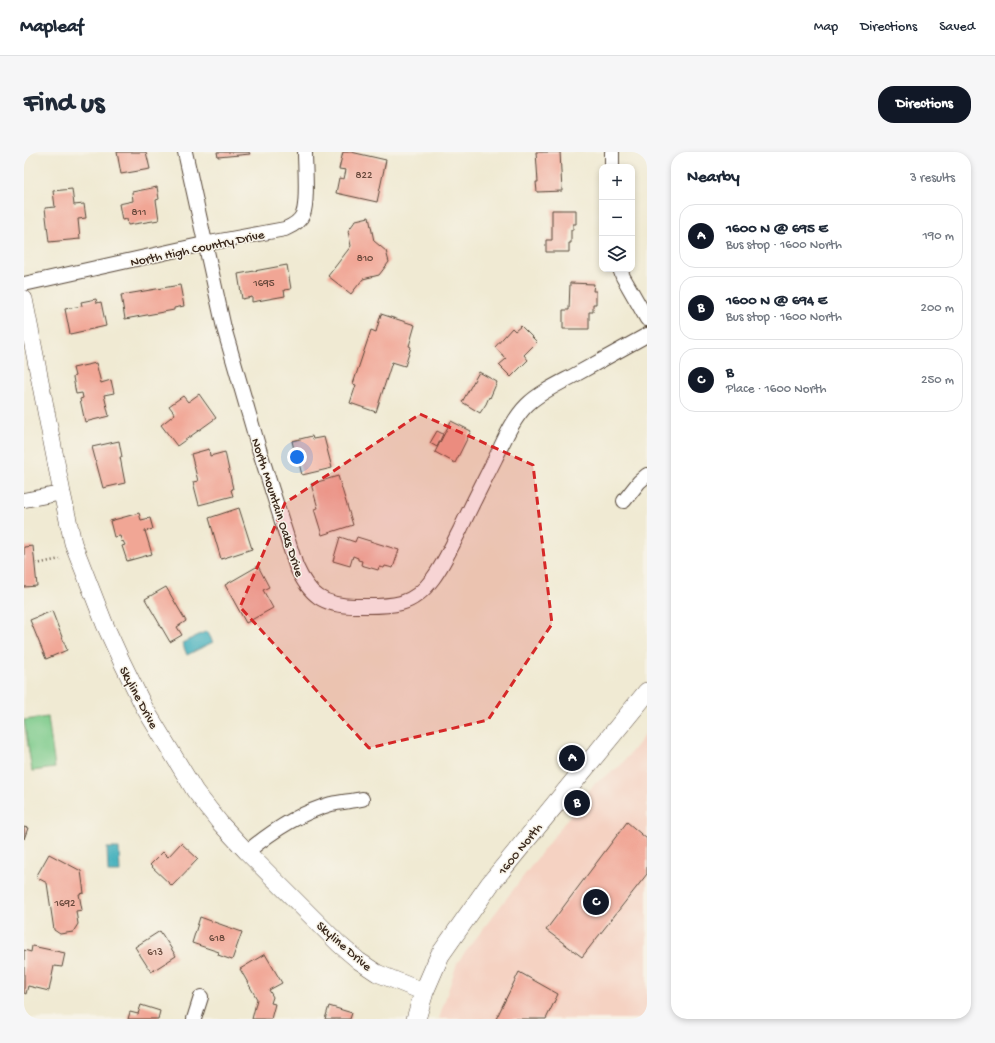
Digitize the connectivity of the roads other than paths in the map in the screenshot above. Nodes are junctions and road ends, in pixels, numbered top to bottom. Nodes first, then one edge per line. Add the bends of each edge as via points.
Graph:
1 (185, 152) edge
2 (305, 152) edge
3 (612, 152) edge
4 (612, 164) edge
5 (204, 244) junction
6 (621, 272) edge
7 (24, 284) edge
8 (24, 299) edge
9 (647, 320) edge
10 (647, 335) edge
11 (647, 476) edge
12 (62, 493) junction
13 (24, 500) edge
14 (624, 501) dead end
15 (647, 692) edge
16 (362, 799) dead end
17 (247, 852) junction
18 (424, 992) junction
19 (201, 997) dead end
20 (194, 1019) edge
21 (416, 1019) edge

1 - 5 street, North Mountain Oaks Drive
2 - 5 street, North High Country Drive via 305,204 304,214 299,221 285,229
3 - 4 street
5 - 7 street, North High Country Drive
5 - 10 street, North Mountain Oaks Drive via 224,328 296,566 302,580 312,592 326,601 342,606 402,603 427,586 443,562 511,427 527,405 560,383
6 - 9 street
8 - 12 street, Skyline Drive
11 - 14 street
12 - 13 street
12 - 17 street, Skyline Drive via 73,543 86,577 144,707 195,791
15 - 18 main road, 1600 North via 490,884 440,955
16 - 17 street via 332,804 292,820
17 - 18 street, Skyline Drive via 359,961 377,973
18 - 21 main road, 1600 North
19 - 20 street

